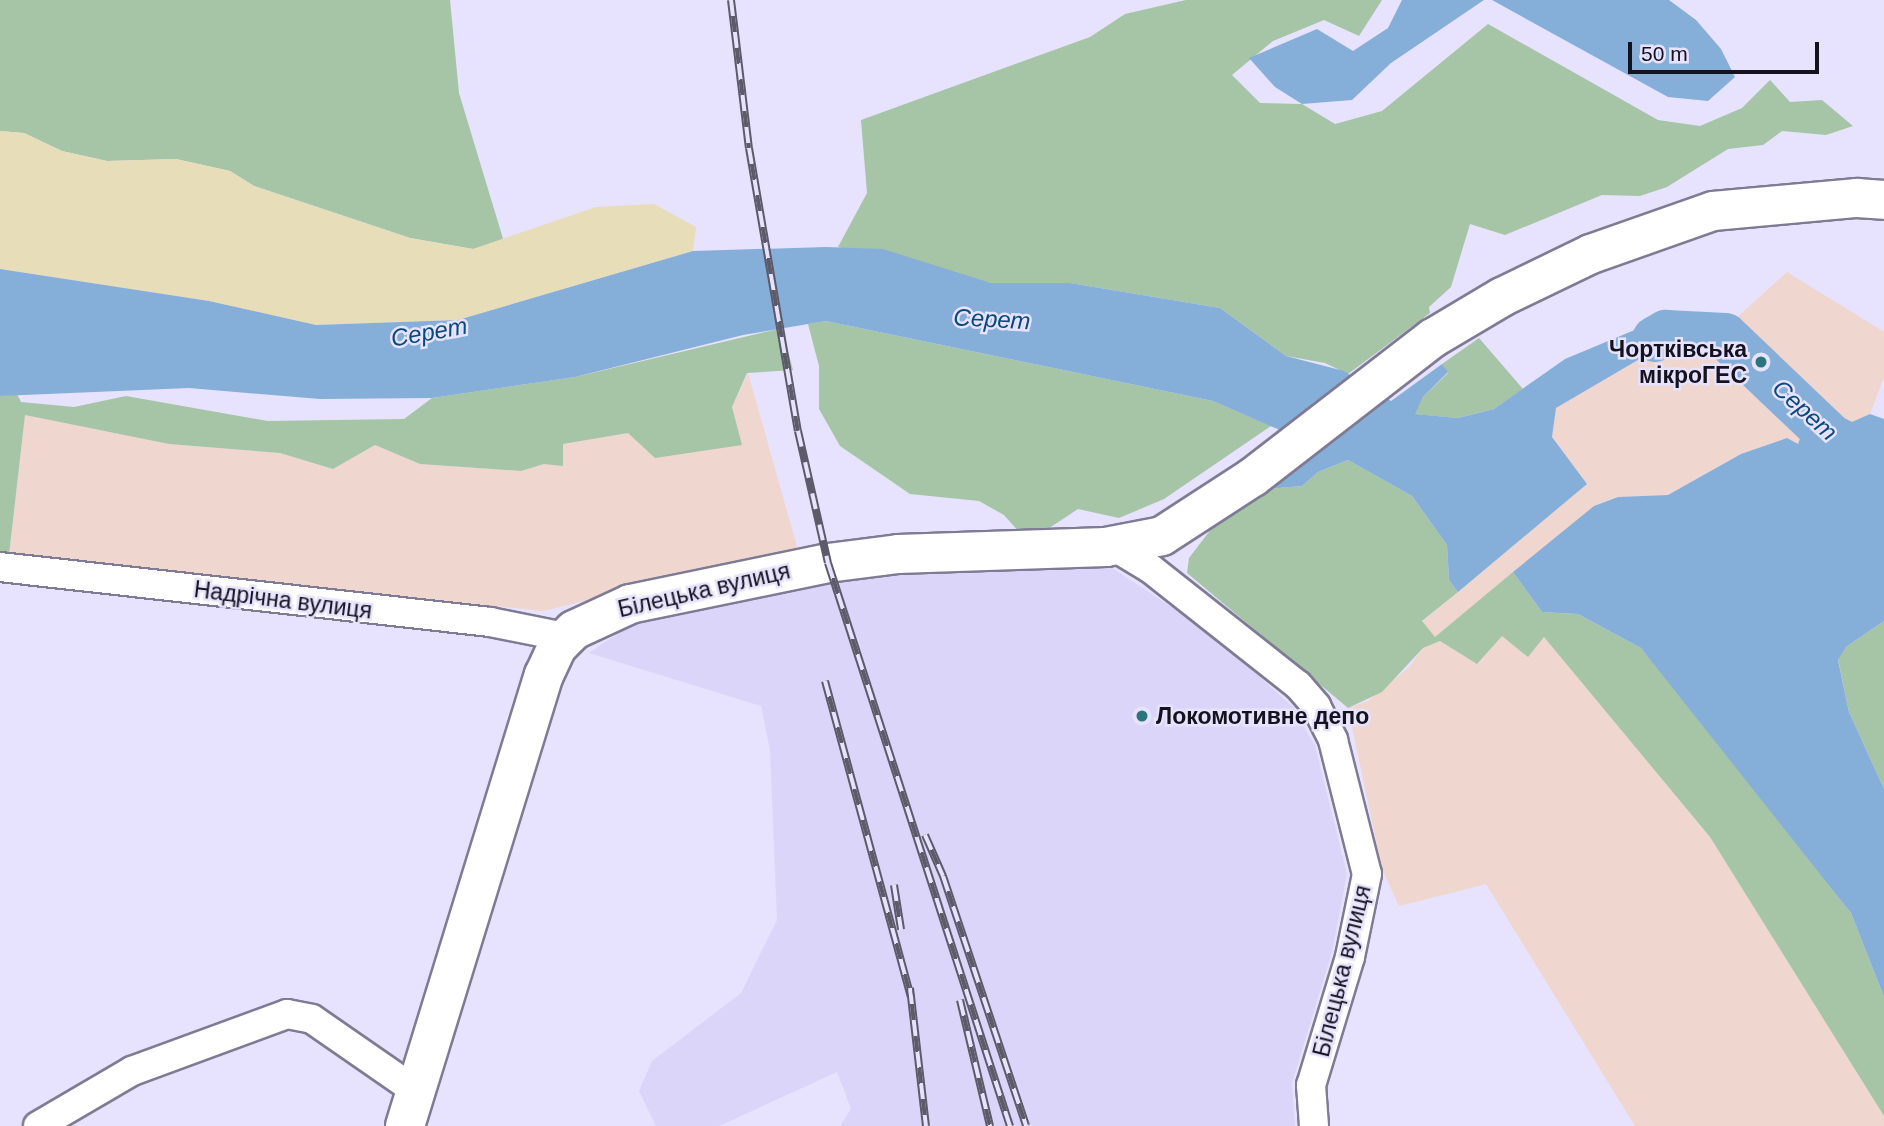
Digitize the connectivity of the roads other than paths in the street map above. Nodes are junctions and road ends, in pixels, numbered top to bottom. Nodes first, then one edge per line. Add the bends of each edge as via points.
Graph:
1 (1884, 200) edge
2 (1113, 546) junction
3 (0, 567) edge
4 (565, 637) junction
5 (413, 1089) junction
6 (38, 1126) edge
7 (405, 1126) edge
8 (1314, 1126) edge

1 - 2 street, Білецька вулиця via 1857,198 1713,211 1591,254 1502,297 1433,338 1192,519 1162,536
2 - 4 street, Білецька вулиця via 898,554 812,566 655,599 607,613
2 - 8 street, Білецька вулиця via 1151,569 1298,685 1316,706 1333,740 1367,874 1350,957 1311,1085
3 - 4 street, Надрічна вулиця via 490,622
4 - 5 street via 544,675
5 - 6 street via 312,1018 287,1014 132,1071
5 - 7 street

